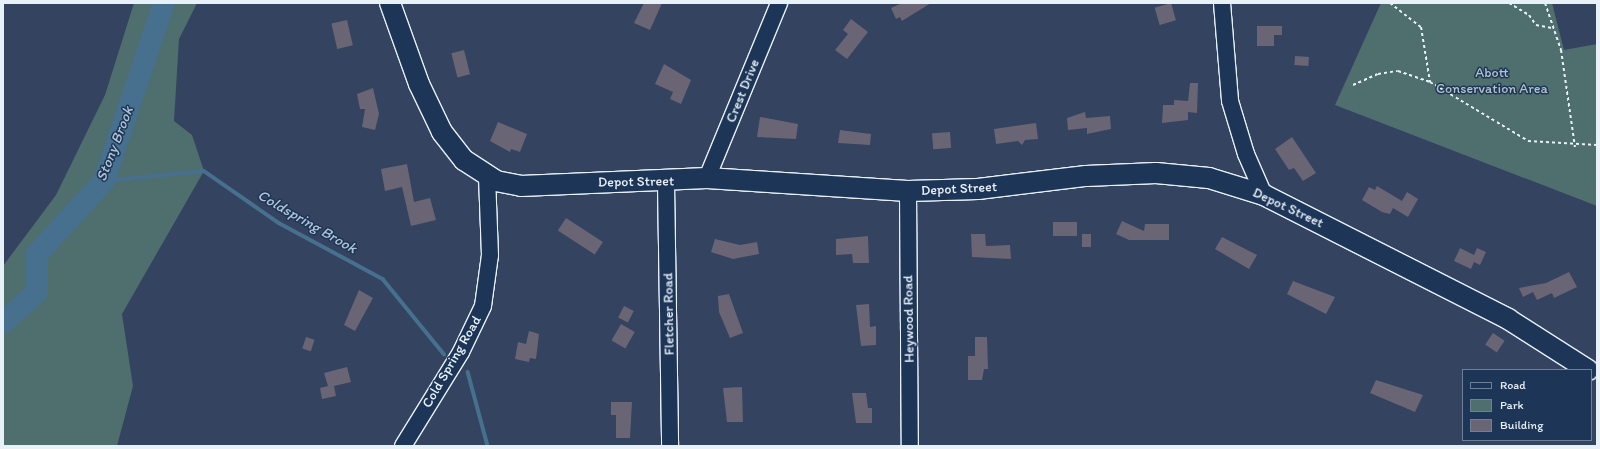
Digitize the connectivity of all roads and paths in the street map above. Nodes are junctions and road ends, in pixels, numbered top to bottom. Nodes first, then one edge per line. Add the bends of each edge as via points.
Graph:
1 (390, 3) edge
2 (779, 3) edge
3 (1222, 3) edge
4 (1509, 3) edge
5 (1545, 3) edge
6 (1391, 4) edge
7 (1552, 28) junction
8 (1430, 82) junction
9 (1353, 85) dead end
10 (1597, 145) edge
11 (1576, 147) junction
12 (486, 177) junction
13 (707, 178) junction
14 (666, 183) junction
15 (908, 192) junction
16 (1264, 195) junction
17 (1586, 369) edge
18 (403, 446) edge
19 (670, 446) edge
20 (910, 446) edge

1 - 12 main road, Depot Street via 419,84 442,132 464,160
2 - 13 street, Crest Drive
3 - 16 street via 1230,101 1246,154
4 - 7 path via 1517,6 1536,25
5 - 7 path via 1550,9
6 - 8 path via 1403,10 1421,27
7 - 11 path via 1561,50
8 - 9 path via 1398,71 1378,74
8 - 11 path via 1528,141
10 - 11 path
12 - 14 main road, Depot Street via 520,186
12 - 18 street, Cold Spring Road via 490,255 483,306 461,352
13 - 14 main road, Depot Street
13 - 15 main road, Depot Street
14 - 19 street, Fletcher Road
15 - 16 main road, Depot Street via 1156,173 1209,178
15 - 20 street, Heywood Road
16 - 17 main road, Depot Street via 1508,320

